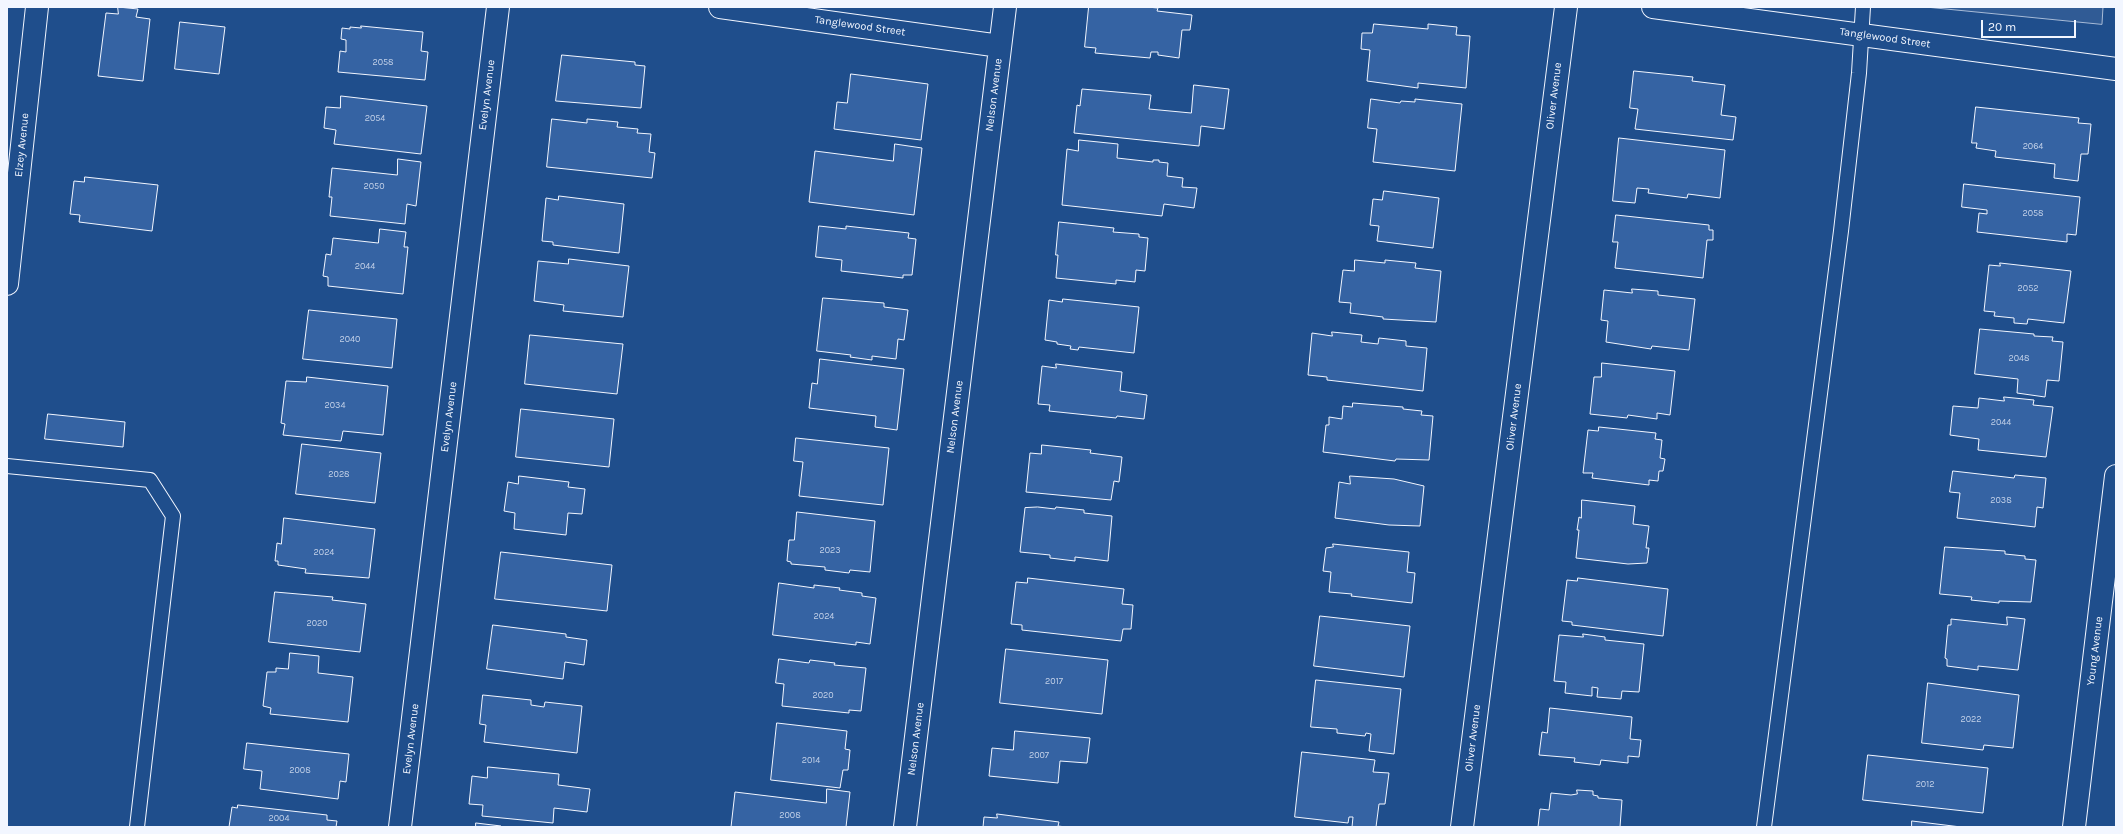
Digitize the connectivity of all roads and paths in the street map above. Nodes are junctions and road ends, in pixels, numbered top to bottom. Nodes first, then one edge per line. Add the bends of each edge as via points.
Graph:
1 (37, 7) edge
2 (498, 7) edge
3 (720, 7) edge
4 (1005, 7) edge
5 (1566, 7) edge
6 (1653, 7) edge
7 (1863, 7) edge
8 (1860, 35) junction
9 (1000, 46) junction
10 (2116, 69) edge
11 (7, 284) edge
12 (7, 466) edge
13 (2116, 476) edge
14 (137, 827) edge
15 (400, 827) edge
16 (905, 827) edge
17 (1462, 827) edge
18 (1764, 827) edge
19 (2074, 827) edge

1 - 11 street, Elzey Avenue
2 - 15 street, Evelyn Avenue
3 - 9 street, Tanglewood Street
4 - 9 street, Nelson Avenue
5 - 17 street, Oliver Avenue
6 - 8 street, Tanglewood Street
7 - 8 lane
8 - 10 street, Tanglewood Street
8 - 18 lane via 1859,73 1842,223
9 - 16 street, Nelson Avenue
12 - 14 lane via 150,480 173,516
13 - 19 street, Young Avenue

